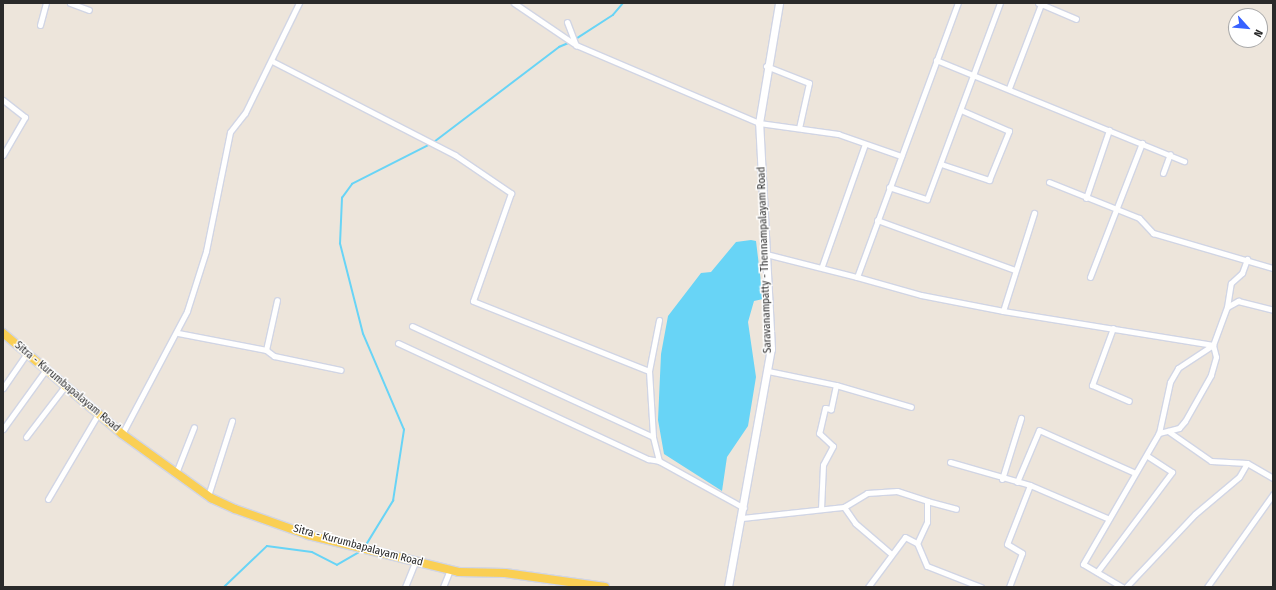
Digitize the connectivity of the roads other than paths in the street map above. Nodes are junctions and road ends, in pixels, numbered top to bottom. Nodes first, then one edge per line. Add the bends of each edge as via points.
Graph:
1 (46, 3) edge
2 (70, 3) edge
3 (299, 3) edge
4 (514, 3) edge
5 (779, 3) edge
6 (958, 3) edge
7 (1000, 3) edge
8 (1040, 4) edge
9 (89, 10) dead end
10 (1076, 19) dead end
11 (567, 22) dead end
12 (40, 25) dead end
13 (576, 45) junction
14 (936, 60) junction
15 (272, 61) junction
16 (766, 66) junction
17 (973, 74) junction
18 (1009, 88) junction
19 (3, 100) edge
20 (963, 111) junction
21 (759, 123) junction
22 (799, 128) junction
23 (1108, 130) junction
24 (1142, 143) junction
25 (865, 144) junction
26 (1170, 154) junction
27 (3, 155) edge
28 (901, 156) junction
29 (1184, 161) dead end
30 (941, 164) junction
31 (1163, 174) dead end
32 (1049, 182) dead end
33 (889, 187) junction
34 (1086, 198) junction
35 (1118, 208) junction
36 (1034, 213) dead end
37 (877, 220) junction
38 (766, 254) junction
39 (1247, 259) junction
40 (822, 266) junction
41 (1273, 268) edge
42 (1015, 270) junction
43 (857, 277) junction
44 (1090, 277) dead end
45 (277, 300) dead end
46 (1227, 307) junction
47 (1273, 310) edge
48 (1002, 311) junction
49 (659, 320) dead end
50 (412, 326) dead end
51 (1113, 328) junction
52 (3, 333) edge
53 (178, 333) junction
54 (398, 343) dead end
55 (1213, 345) junction
56 (266, 350) junction
57 (27, 353) junction
58 (47, 368) junction
59 (341, 370) dead end
60 (649, 371) junction
61 (768, 371) junction
62 (836, 385) junction
63 (65, 386) junction
64 (3, 388) edge
65 (1129, 401) dead end
66 (911, 407) dead end
67 (98, 414) junction
68 (1021, 418) dead end
69 (232, 421) dead end
70 (194, 427) dead end
71 (3, 429) edge
72 (1168, 431) junction
73 (1159, 433) junction
74 (122, 434) junction
75 (26, 436) dead end
76 (653, 437) junction
77 (1147, 456) junction
78 (659, 461) junction
79 (950, 462) dead end
80 (1247, 463) junction
81 (176, 473) junction
82 (1135, 473) junction
83 (1273, 478) edge
84 (1002, 479) junction
85 (1017, 482) junction
86 (1030, 485) junction
87 (1273, 494) edge
88 (208, 496) junction
89 (48, 499) dead end
90 (927, 501) junction
91 (844, 507) junction
92 (744, 508) junction
93 (821, 509) junction
94 (956, 509) dead end
95 (742, 518) junction
96 (1107, 518) junction
97 (917, 543) junction
98 (890, 553) junction
99 (415, 562) junction
100 (450, 570) junction
101 (1097, 572) junction
102 (405, 587) edge
103 (443, 587) edge
104 (605, 587) edge
105 (728, 587) edge
106 (868, 587) edge
107 (981, 587) edge
108 (1009, 587) edge
109 (1122, 587) edge
110 (1126, 587) edge
111 (1207, 587) edge

1 - 12 street
2 - 9 street
3 - 15 street
4 - 13 street
5 - 16 main road, Saravanampatty - Thennampalayam Road
6 - 14 street
7 - 17 street
8 - 10 street
8 - 18 street
11 - 13 street
13 - 21 street
14 - 17 street
14 - 28 street
15 - 53 street via 245,114 230,132 206,252
15 - 60 street via 444,150 511,193 473,301
16 - 21 main road, Saravanampatty - Thennampalayam Road
16 - 22 street via 809,83
17 - 18 street
17 - 20 street
18 - 23 street
19 - 27 street via 25,117
20 - 30 street
20 - 30 street via 1009,131 989,180
21 - 22 street
21 - 38 main road, Saravanampatty - Thennampalayam Road
22 - 25 street via 838,134
23 - 24 street
23 - 34 street
24 - 26 street
24 - 35 street
25 - 28 street
25 - 40 street
26 - 29 street
26 - 31 street
28 - 33 street
30 - 33 street via 927,199
32 - 34 street
33 - 37 street
34 - 35 street
35 - 39 street via 1144,221 1152,232
35 - 44 street
36 - 42 street
37 - 42 street
37 - 43 street
38 - 40 street
38 - 61 main road, Saravanampatty - Thennampalayam Road via 771,348
39 - 41 street
39 - 46 street via 1242,273 1231,283
40 - 43 street
42 - 48 street
43 - 48 street via 921,295
45 - 56 street
46 - 47 street via 1238,301
46 - 55 street
48 - 51 street
49 - 60 street
50 - 76 street
51 - 55 street
51 - 65 street via 1092,385
52 - 57 main road, Sitra - Kurumbapalayam Road
53 - 56 street
53 - 74 street
54 - 78 street via 648,459
55 - 72 street via 1216,357 1211,375 1185,421 1179,428
55 - 73 street via 1178,368 1170,382
56 - 59 street via 274,356
57 - 58 main road, Sitra - Kurumbapalayam Road
57 - 64 street
58 - 63 main road, Sitra - Kurumbapalayam Road
58 - 71 street
60 - 76 street
61 - 62 street
61 - 92 main road, Saravanampatty - Thennampalayam Road
62 - 66 street
62 - 93 street via 831,409 825,408 819,433 833,446 823,465
63 - 67 main road, Sitra - Kurumbapalayam Road
63 - 75 street
67 - 74 main road, Sitra - Kurumbapalayam Road
67 - 89 street
68 - 84 street
69 - 88 street
70 - 81 street
72 - 73 street
72 - 80 street via 1211,461
73 - 77 street
74 - 81 main road, Sitra - Kurumbapalayam Road
76 - 78 street
77 - 82 street
77 - 101 street via 1172,472
78 - 92 street
79 - 84 street
80 - 83 street
80 - 110 street via 1239,477 1195,514
81 - 88 main road, Sitra - Kurumbapalayam Road
82 - 85 street via 1039,430
82 - 96 street
84 - 85 street
85 - 86 street
86 - 96 street
86 - 108 street via 1007,544 1022,553
87 - 111 street
88 - 99 main road, Sitra - Kurumbapalayam Road via 308,535
90 - 91 street via 897,491 867,493
90 - 94 street
90 - 97 street via 927,522
91 - 93 street
91 - 98 street via 855,523
92 - 95 main road, Saravanampatty - Thennampalayam Road
93 - 95 street
95 - 105 main road, Saravanampatty - Thennampalayam Road
96 - 101 street via 1083,564
97 - 98 street via 905,537
97 - 107 street via 927,566
98 - 106 street
99 - 100 main road, Sitra - Kurumbapalayam Road
99 - 102 street
100 - 103 street
100 - 104 main road, Sitra - Kurumbapalayam Road via 505,573
101 - 109 street

